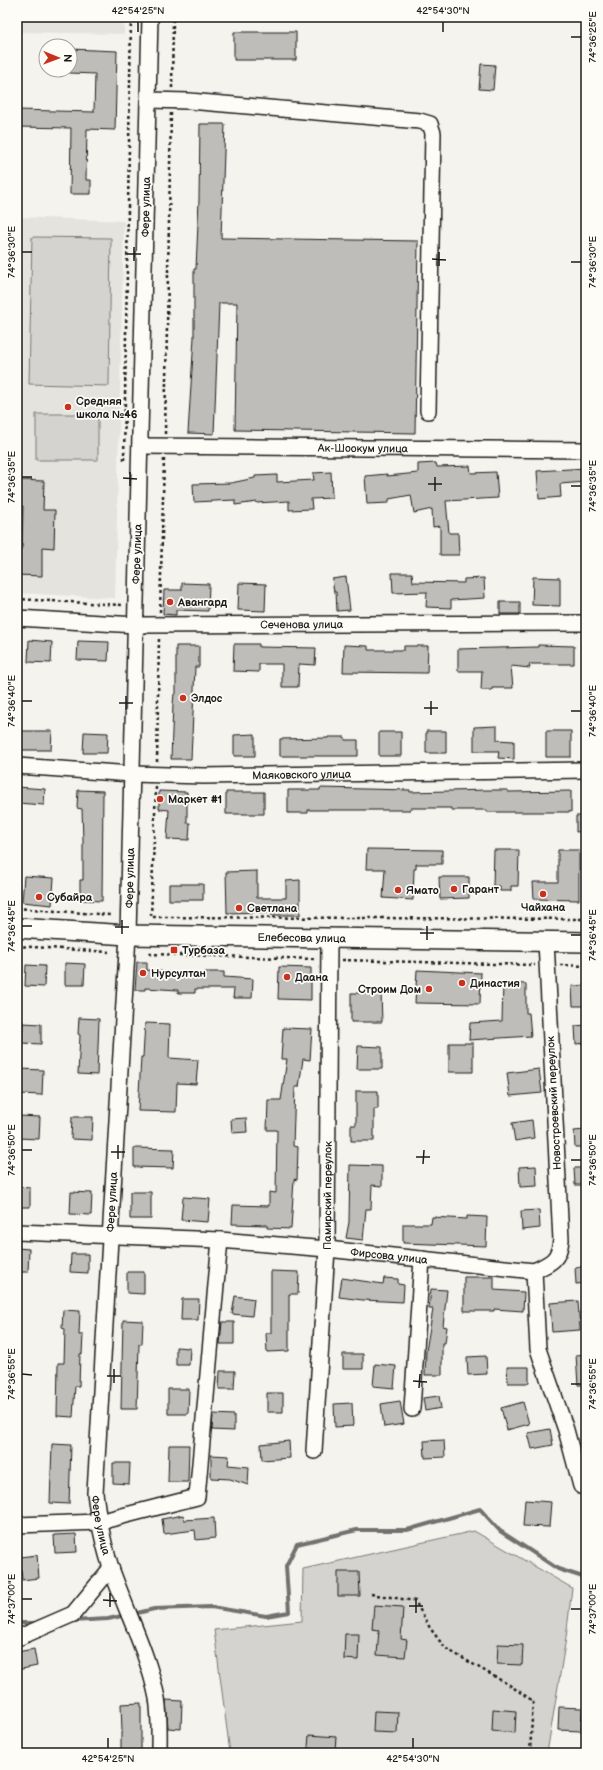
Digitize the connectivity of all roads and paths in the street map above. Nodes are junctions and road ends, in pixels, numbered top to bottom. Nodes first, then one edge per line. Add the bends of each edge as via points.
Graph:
1 (131, 17) edge
2 (150, 17) edge
3 (174, 17) edge
4 (148, 100) junction
5 (172, 101) junction
6 (428, 411) dead end
7 (140, 446) junction
8 (164, 446) junction
9 (586, 450) edge
10 (124, 462) dead end
11 (122, 597) dead end
12 (17, 599) edge
13 (122, 605) junction
14 (17, 618) edge
15 (586, 623) edge
16 (129, 625) junction
17 (160, 625) junction
18 (17, 766) edge
19 (586, 770) edge
20 (132, 774) junction
21 (157, 775) junction
22 (17, 908) edge
23 (110, 915) dead end
24 (586, 919) edge
25 (17, 928) edge
26 (128, 934) junction
27 (329, 939) junction
28 (546, 942) junction
29 (586, 942) edge
30 (17, 946) edge
31 (109, 952) dead end
32 (149, 954) dead end
33 (329, 959) junction
34 (546, 965) junction
35 (586, 966) edge
36 (17, 1232) edge
37 (110, 1235) junction
38 (220, 1240) junction
39 (327, 1249) junction
40 (422, 1258) junction
41 (534, 1271) junction
42 (412, 1409) dead end
43 (314, 1451) dead end
44 (581, 1486) dead end
45 (99, 1522) junction
46 (17, 1525) edge
47 (111, 1568) junction
48 (371, 1594) dead end
49 (20, 1637) dead end
50 (158, 1753) edge
51 (530, 1753) edge

1 - 10 path
2 - 4 street, Фере улица
3 - 5 path
4 - 5 street
4 - 7 street, Фере улица
5 - 6 street via 420,121 430,124 433,133
5 - 8 path
7 - 8 street, Ак-Шоокум улица
7 - 16 street, Фере улица via 135,589
8 - 9 street, Ак-Шоокум улица
8 - 17 path
11 - 13 path
12 - 13 path
13 - 16 path
14 - 16 street, Сеченова улица
15 - 17 street, Сеченова улица
16 - 17 street, Сеченова улица
16 - 20 street, Фере улица
17 - 21 path
18 - 20 street, Маяковского улица
19 - 21 street, Маяковского улица
20 - 21 street, Маяковского улица
20 - 26 street, Фере улица
21 - 24 path via 151,917
22 - 23 path
25 - 26 main road, Елебесова улица
26 - 27 main road, Елебесова улица
26 - 37 street, Фере улица
27 - 28 main road, Елебесова улица
27 - 33 street, Памирский переулок
28 - 29 main road, Елебесова улица
28 - 34 street, Новостроевский переулок
30 - 31 path
32 - 33 path
33 - 34 path
33 - 39 street, Памирский переулок
34 - 35 path
34 - 41 street, Новостроевский переулок via 561,1240 560,1250 552,1263
36 - 37 street, Фирсова улица
37 - 38 street, Фирсова улица
37 - 45 street, Фере улица via 95,1493
38 - 39 street, Фирсова улица
38 - 45 street via 197,1497
39 - 40 street, Фирсова улица
39 - 43 street, Памирский переулок
40 - 41 street, Фирсова улица
40 - 42 street
41 - 44 street via 538,1349 566,1430
45 - 46 street
45 - 47 street, Фере улица
47 - 49 street via 73,1614
47 - 50 street, Фере улица via 150,1672 157,1699
48 - 51 path via 415,1601 445,1648 533,1701

